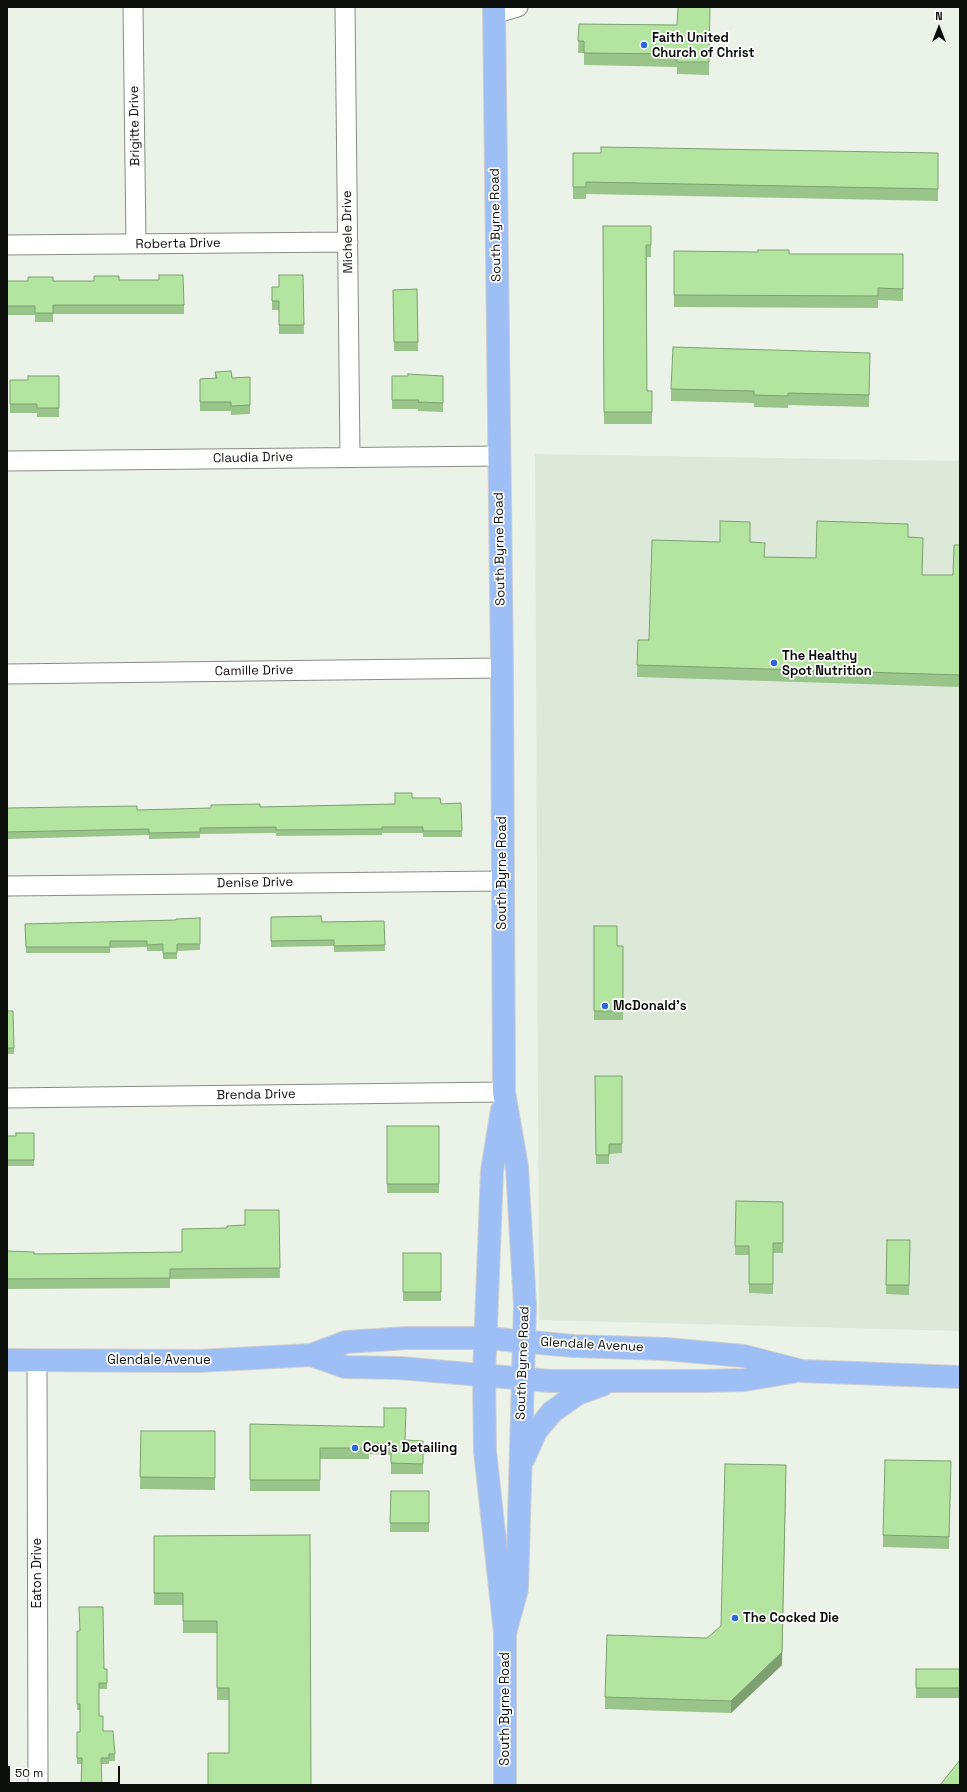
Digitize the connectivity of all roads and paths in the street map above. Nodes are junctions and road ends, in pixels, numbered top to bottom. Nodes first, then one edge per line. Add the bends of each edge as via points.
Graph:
1 (133, 7) edge
2 (345, 7) edge
3 (518, 7) edge
4 (494, 10) edge
5 (348, 242) junction
6 (136, 244) junction
7 (7, 245) edge
8 (499, 456) junction
9 (350, 457) junction
10 (7, 461) edge
11 (502, 668) junction
12 (7, 674) edge
13 (502, 880) junction
14 (7, 886) edge
15 (504, 1092) junction
16 (7, 1098) edge
17 (486, 1338) junction
18 (524, 1341) junction
19 (311, 1355) junction
20 (7, 1360) edge
21 (37, 1360) junction
22 (802, 1371) junction
23 (484, 1375) junction
24 (960, 1377) edge
25 (522, 1378) junction
26 (614, 1381) junction
27 (520, 1466) junction
28 (505, 1633) junction
29 (38, 1785) edge
30 (505, 1785) edge

1 - 6 street, Brigitte Drive
2 - 5 street, Michele Drive
3 - 4 street
4 - 8 main road, South Byrne Road
5 - 6 street, Roberta Drive
5 - 9 street, Michele Drive
6 - 7 street, Roberta Drive
8 - 9 street, Claudia Drive
8 - 11 main road, South Byrne Road
9 - 10 street, Claudia Drive
11 - 12 street, Camille Drive
11 - 13 main road, South Byrne Road
13 - 14 street, Denise Drive
13 - 15 main road, South Byrne Road
15 - 16 street, Brenda Drive
15 - 17 main road, South Byrne Road via 492,1171
15 - 18 main road, South Byrne Road via 517,1167 525,1287
17 - 18 main road, Glendale Avenue
17 - 19 main road, Glendale Avenue via 407,1338 346,1342
17 - 23 main road, South Byrne Road
18 - 22 main road, Glendale Avenue via 744,1356
18 - 25 main road, South Byrne Road
19 - 21 main road, Glendale Avenue via 198,1361
19 - 23 main road, Glendale Avenue via 345,1367 400,1368
20 - 21 main road, Glendale Avenue
21 - 29 street, Eaton Drive
22 - 24 main road, Glendale Avenue
22 - 26 main road, Glendale Avenue via 744,1380
23 - 25 main road, Glendale Avenue
23 - 28 main road, South Byrne Road via 486,1451
25 - 26 main road, Glendale Avenue via 550,1381
25 - 27 main road, South Byrne Road
26 - 27 main road via 577,1394 552,1412 536,1431
27 - 28 main road, South Byrne Road via 517,1589
28 - 30 main road, South Byrne Road

